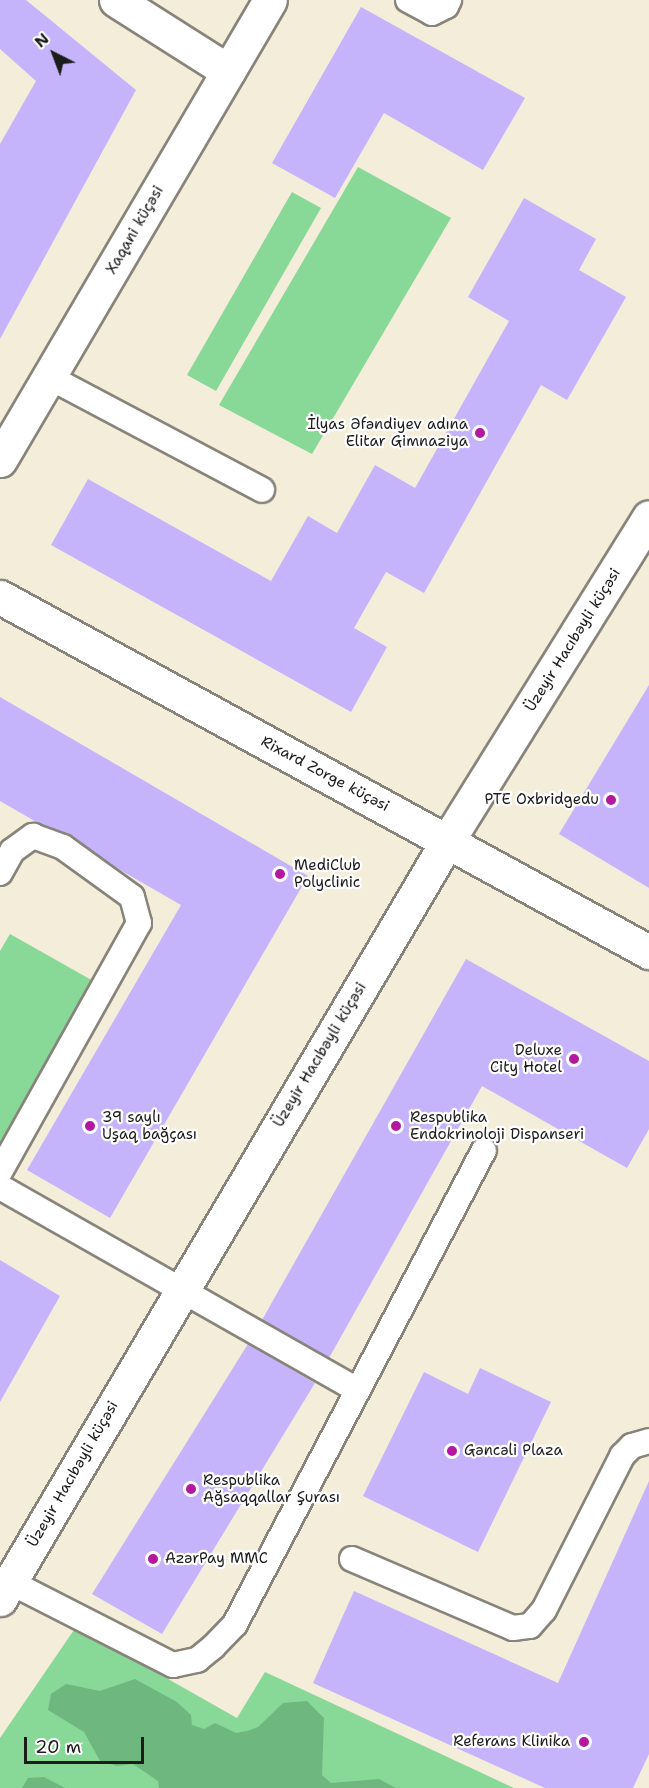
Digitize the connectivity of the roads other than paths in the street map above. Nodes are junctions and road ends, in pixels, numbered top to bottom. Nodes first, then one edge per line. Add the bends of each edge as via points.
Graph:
1 (116, 0) edge
2 (270, 0) edge
3 (408, 0) edge
4 (449, 0) edge
5 (228, 71) junction
6 (49, 377) junction
7 (4, 442) edge
8 (262, 490) dead end
9 (649, 517) edge
10 (0, 597) edge
11 (448, 840) junction
12 (0, 873) edge
13 (649, 951) edge
14 (484, 1150) dead end
15 (0, 1172) edge
16 (0, 1187) edge
17 (181, 1290) junction
18 (357, 1390) junction
19 (649, 1441) edge
20 (352, 1559) dead end
21 (5, 1590) edge

1 - 5 main road
2 - 5 main road, Xaqani küçəsi
3 - 4 lane via 432,13
5 - 6 main road, Xaqani küçəsi
6 - 7 main road, Xaqani küçəsi
6 - 8 lane
9 - 11 main road, Üzeyir Hacıbəyli küçəsi
10 - 11 main road, Rixard Zorge küçəsi
11 - 13 main road, Rixard Zorge küçəsi
11 - 17 main road, Üzeyir Hacıbəyli küçəsi
12 - 15 lane via 12,851 33,836 63,848 132,897 138,923
14 - 18 lane
16 - 17 lane
17 - 18 lane
17 - 21 main road, Üzeyir Hacıbəyli küçəsi
18 - 21 lane via 235,1624 197,1660 173,1665
19 - 20 lane via 632,1446 622,1456 544,1610 530,1626 513,1628

